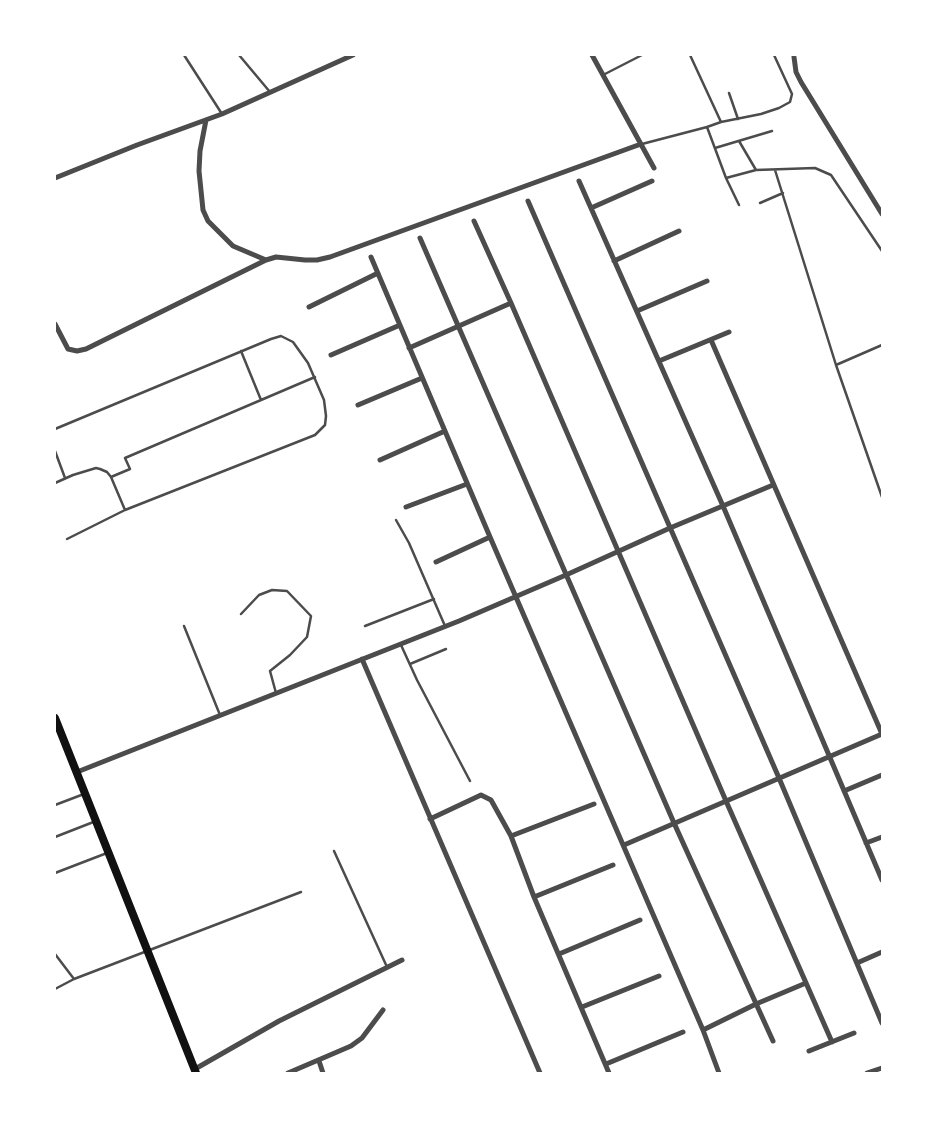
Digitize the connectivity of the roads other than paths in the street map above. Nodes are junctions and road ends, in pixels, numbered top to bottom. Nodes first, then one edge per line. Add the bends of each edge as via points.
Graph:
1 (184, 55) edge
2 (239, 55) edge
3 (353, 55) edge
4 (592, 55) edge
5 (642, 55) edge
6 (690, 55) edge
7 (774, 55) edge
8 (794, 58) dead end
9 (602, 75) junction
10 (270, 92) junction
11 (729, 93) dead end
12 (222, 114) junction
13 (738, 119) junction
14 (206, 120) junction
15 (722, 122) junction
16 (706, 127) junction
17 (772, 131) dead end
18 (739, 141) junction
19 (641, 144) junction
20 (715, 148) junction
21 (654, 168) dead end
22 (756, 170) junction
23 (775, 170) junction
24 (55, 178) edge
25 (726, 178) junction
26 (579, 181) dead end
27 (652, 181) dead end
28 (783, 193) junction
29 (528, 201) dead end
30 (760, 203) dead end
31 (740, 205) dead end
32 (591, 208) junction
33 (882, 214) edge
34 (474, 221) dead end
35 (679, 231) dead end
36 (420, 238) dead end
37 (882, 251) edge
38 (371, 257) dead end
39 (266, 260) junction
40 (614, 261) junction
41 (378, 273) junction
42 (707, 281) dead end
43 (511, 303) junction
44 (309, 307) dead end
45 (637, 311) junction
46 (55, 324) edge
47 (400, 325) junction
48 (459, 326) junction
49 (729, 332) dead end
50 (711, 340) junction
51 (882, 345) edge
52 (409, 348) junction
53 (241, 351) junction
54 (331, 355) dead end
55 (659, 361) junction
56 (836, 365) junction
57 (315, 377) junction
58 (422, 378) junction
59 (261, 400) junction
60 (358, 406) dead end
61 (55, 429) edge
62 (445, 431) junction
63 (55, 451) edge
64 (380, 460) dead end
65 (112, 477) junction
66 (65, 478) junction
67 (55, 483) edge
68 (467, 484) junction
69 (773, 485) junction
70 (882, 497) edge
71 (723, 506) junction
72 (406, 508) dead end
73 (125, 510) junction
74 (396, 520) dead end
75 (670, 528) junction
76 (490, 537) junction
77 (67, 539) dead end
78 (619, 551) junction
79 (436, 562) dead end
80 (566, 575) junction
81 (516, 597) junction
82 (434, 599) junction
83 (241, 614) dead end
84 (184, 626) dead end
85 (365, 626) dead end
86 (444, 626) junction
87 (400, 644) junction
88 (446, 649) dead end
89 (362, 659) junction
90 (410, 664) junction
91 (276, 693) junction
92 (220, 715) junction
93 (55, 718) edge
94 (57, 726) edge
95 (882, 734) edge
96 (830, 757) junction
97 (77, 772) junction
98 (882, 775) edge
99 (780, 778) junction
100 (470, 780) dead end
101 (844, 791) junction
102 (85, 794) junction
103 (726, 801) junction
104 (594, 804) dead end
105 (55, 805) edge
106 (430, 819) junction
107 (96, 821) junction
108 (674, 824) junction
109 (511, 836) junction
110 (55, 837) edge
111 (882, 837) edge
112 (866, 843) junction
113 (624, 845) junction
114 (334, 851) dead end
115 (109, 853) junction
116 (613, 865) dead end
117 (55, 873) edge
118 (882, 880) edge
119 (301, 892) dead end
120 (534, 897) junction
121 (640, 920) dead end
122 (148, 950) junction
123 (882, 952) edge
124 (55, 954) edge
125 (559, 954) junction
126 (402, 960) dead end
127 (857, 963) junction
128 (387, 967) junction
129 (659, 976) dead end
130 (74, 979) junction
131 (806, 983) junction
132 (55, 989) edge
133 (756, 1004) junction
134 (582, 1007) junction
135 (383, 1010) dead end
136 (882, 1023) edge
137 (703, 1030) junction
138 (683, 1032) dead end
139 (854, 1033) dead end
140 (773, 1041) dead end
141 (832, 1042) junction
142 (809, 1051) dead end
143 (319, 1060) junction
144 (606, 1064) junction
145 (882, 1068) edge
146 (195, 1071) edge
147 (288, 1073) edge
148 (323, 1073) edge
149 (540, 1073) edge
150 (610, 1073) edge
151 (719, 1073) edge
152 (867, 1073) edge

1 - 12 lane
2 - 10 lane
3 - 10 street
4 - 9 street
5 - 9 lane
6 - 15 lane
7 - 13 lane via 792,94 790,102 771,111
8 - 33 street via 801,82
9 - 19 street
10 - 12 street
11 - 13 lane
12 - 14 street
13 - 15 lane
14 - 24 street
14 - 39 street via 199,171 203,210 208,221 233,246
15 - 16 lane
16 - 19 lane
16 - 20 lane
17 - 18 lane
18 - 20 lane
18 - 22 lane
19 - 21 street
19 - 39 street via 330,257 305,260 276,257
20 - 25 lane
22 - 23 lane
22 - 25 lane
23 - 28 lane
23 - 37 lane via 815,168 831,175
25 - 31 lane
26 - 32 street
27 - 32 street
28 - 30 lane
28 - 56 lane
29 - 75 street
32 - 40 street
34 - 43 street
35 - 40 street
36 - 48 street
38 - 41 street
39 - 46 street via 86,349 68,349
40 - 45 street
41 - 44 street
41 - 47 street
42 - 45 street
43 - 48 street
43 - 78 street
45 - 55 street
47 - 52 street
47 - 54 street
48 - 52 street
48 - 80 street
49 - 50 street
50 - 55 street
50 - 69 street
51 - 56 lane
52 - 58 street
53 - 57 lane via 281,336 288,338
53 - 59 lane
53 - 61 lane
55 - 71 street
56 - 70 lane
57 - 59 lane
57 - 73 lane via 326,416 324,425 315,435
58 - 60 street
58 - 62 street
59 - 65 lane via 125,458 130,470
62 - 64 street
62 - 68 street
63 - 66 lane
65 - 66 lane via 96,468
65 - 73 lane
66 - 67 lane
68 - 72 street
68 - 76 street
69 - 71 street
69 - 95 street
71 - 75 street
71 - 96 street
73 - 77 lane
74 - 82 lane
75 - 78 street
75 - 99 street
76 - 79 street
76 - 81 street
78 - 80 street
78 - 103 street
80 - 81 street
80 - 108 street
81 - 86 street
81 - 113 street
82 - 85 lane
82 - 86 lane
83 - 91 lane via 259,595 272,590 287,591 311,616 307,637 270,671
84 - 92 lane
86 - 87 street
87 - 89 street
87 - 90 lane
88 - 90 lane
89 - 91 street
89 - 106 street
90 - 100 lane
91 - 92 street
92 - 97 street
93 - 94 main road
94 - 97 main road
95 - 96 street
96 - 99 street
96 - 101 street
97 - 102 main road
98 - 101 street
99 - 103 street
99 - 127 street
101 - 112 street
102 - 105 lane
102 - 107 main road
103 - 108 street
103 - 131 street
104 - 109 street
106 - 109 street via 485,796 491,800
106 - 149 street
107 - 110 lane
107 - 115 main road
108 - 113 street
108 - 133 street
109 - 120 street
111 - 112 street
112 - 118 street
113 - 137 street
114 - 128 lane
115 - 117 lane
115 - 122 main road
116 - 120 street
119 - 122 lane
120 - 125 street
121 - 125 street
122 - 130 lane
122 - 146 main road
123 - 127 street
124 - 130 lane
125 - 134 street
126 - 128 street
127 - 136 street
128 - 146 street via 279,1021
129 - 134 street
130 - 132 lane
131 - 133 street
131 - 141 street
133 - 137 street
133 - 140 street
134 - 144 street
135 - 143 street via 352,1046
137 - 151 street
138 - 144 street
139 - 141 street
141 - 142 street
143 - 147 street
143 - 148 street
144 - 150 street
145 - 152 street

